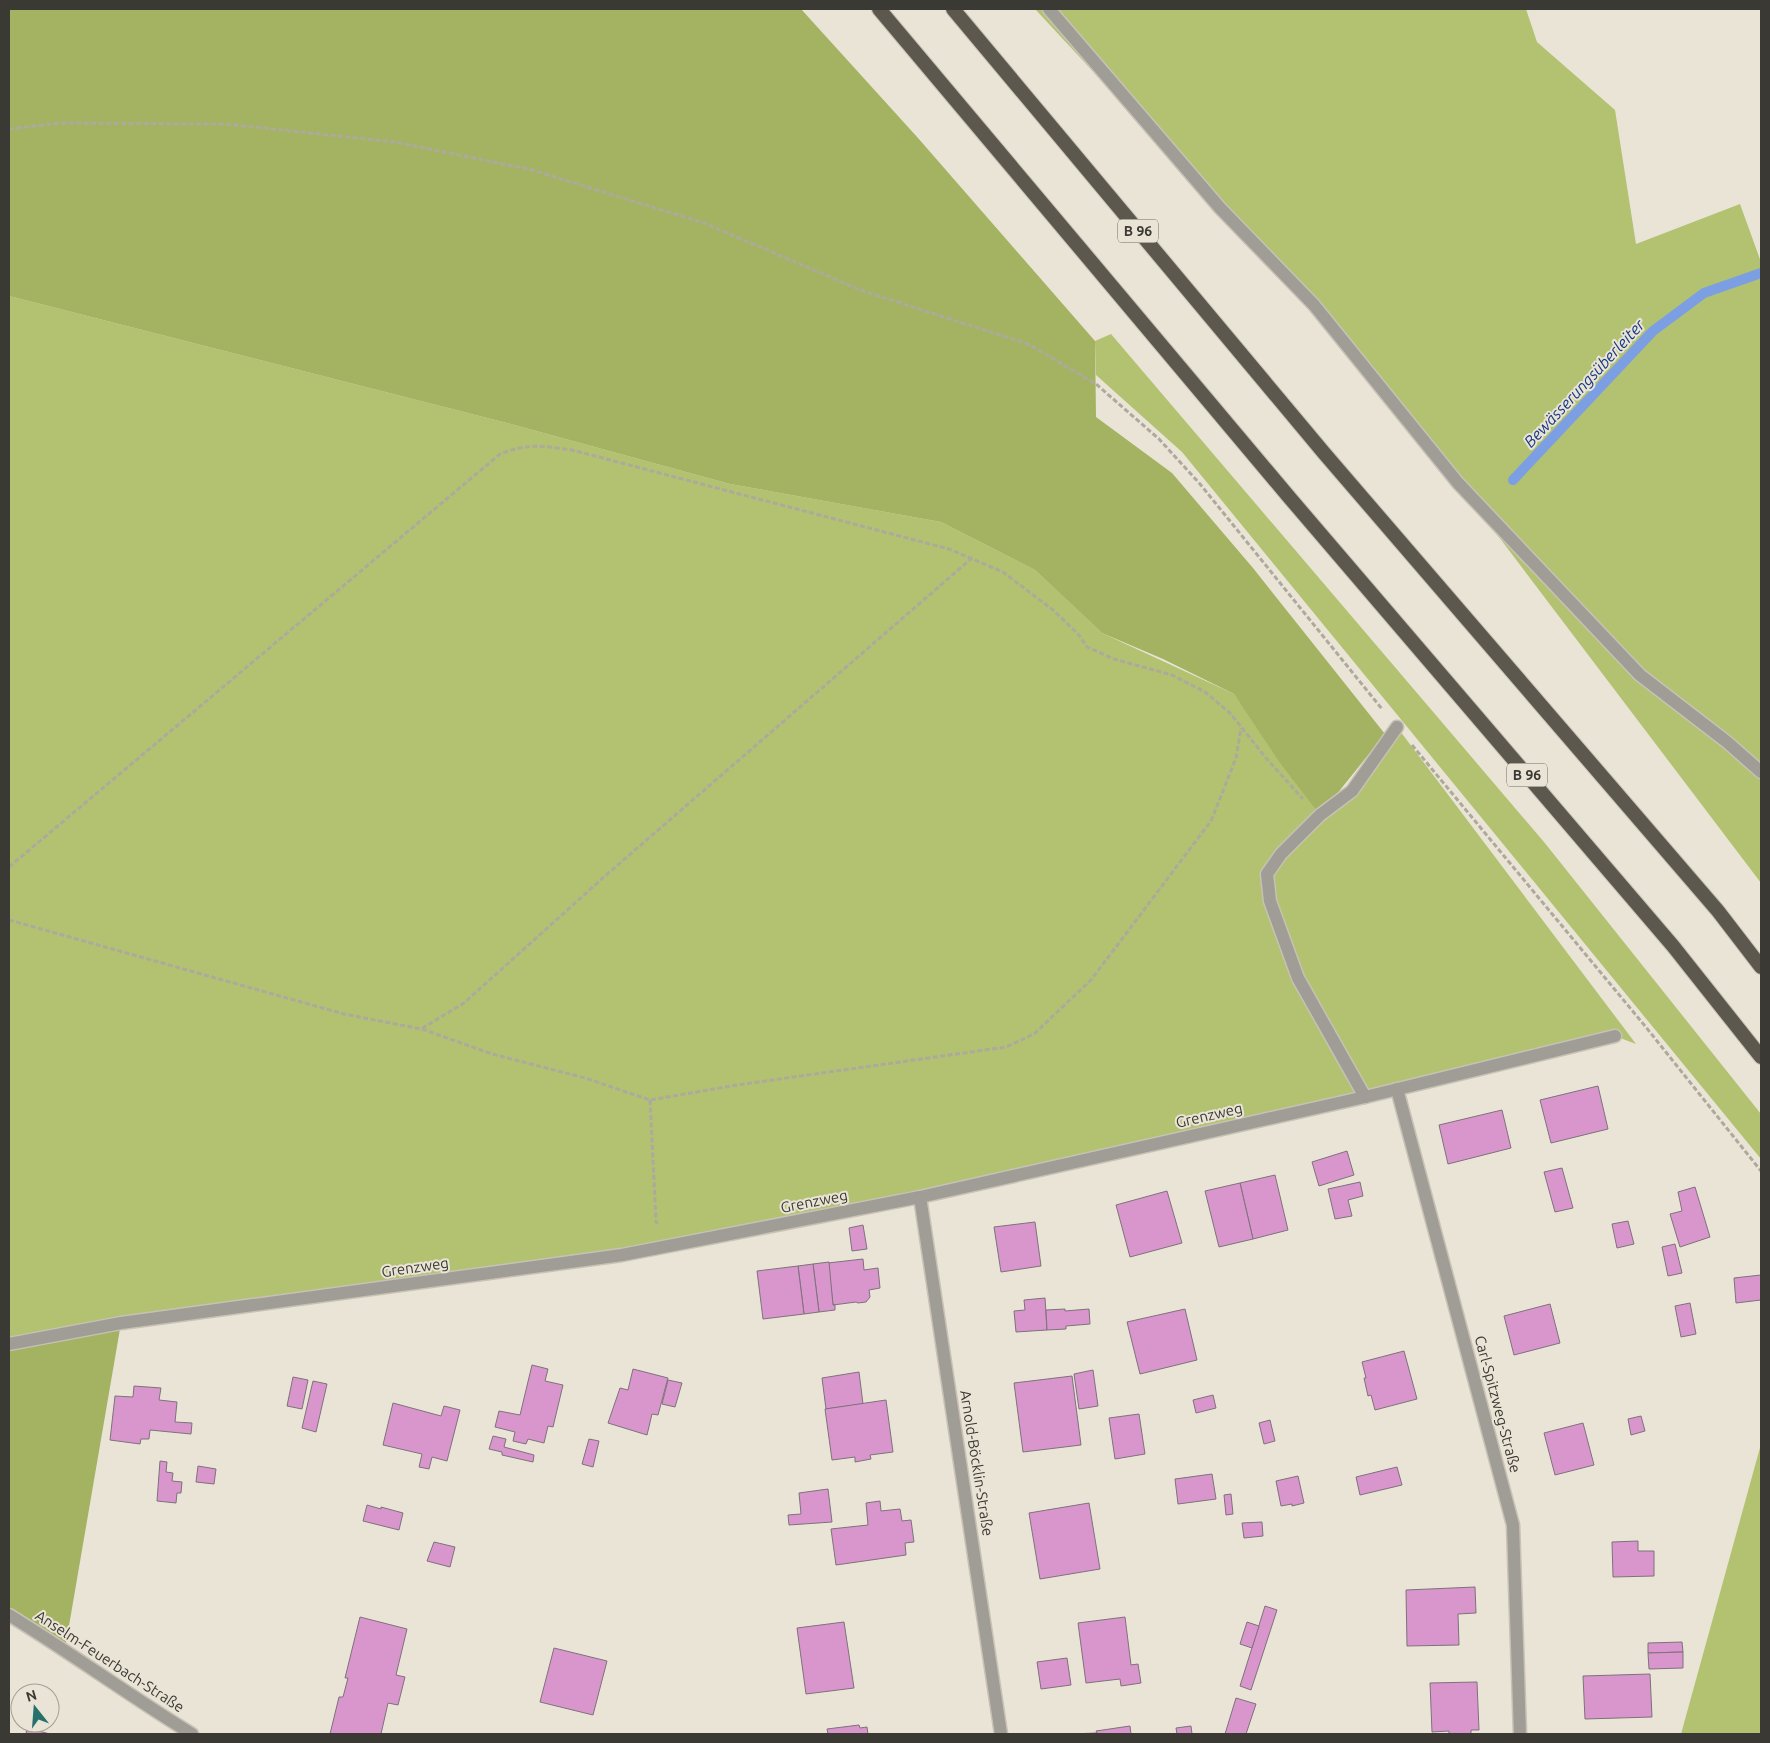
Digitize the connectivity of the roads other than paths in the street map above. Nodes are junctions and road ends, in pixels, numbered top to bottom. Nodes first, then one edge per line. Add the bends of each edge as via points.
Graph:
1 (879, 9) edge
2 (953, 9) edge
3 (1048, 9) edge
4 (1397, 727) road end
5 (1761, 772) edge
6 (1761, 966) edge
7 (1615, 1036) dead end
8 (1761, 1056) edge
9 (1396, 1089) junction
10 (1365, 1097) junction
11 (920, 1196) junction
12 (9, 1344) edge
13 (9, 1615) edge
14 (192, 1734) edge
15 (1001, 1734) edge
16 (1520, 1734) edge

1 - 8 highway, B 96 via 1289,497 1673,946
2 - 6 highway, B 96 via 1324,453
3 - 5 street via 1220,208 1314,305 1458,483 1640,675
4 - 10 street via 1352,791 1281,854 1268,874 1270,901 1298,978
7 - 9 street, Grenzweg
9 - 10 street, Grenzweg
9 - 16 street, Carl-Spitzweg-Straße via 1513,1525
10 - 11 street, Grenzweg
11 - 12 street, Grenzweg via 622,1255 121,1323
11 - 15 street, Arnold-Böcklin-Straße
13 - 14 street, Anselm-Feuerbach-Straße

